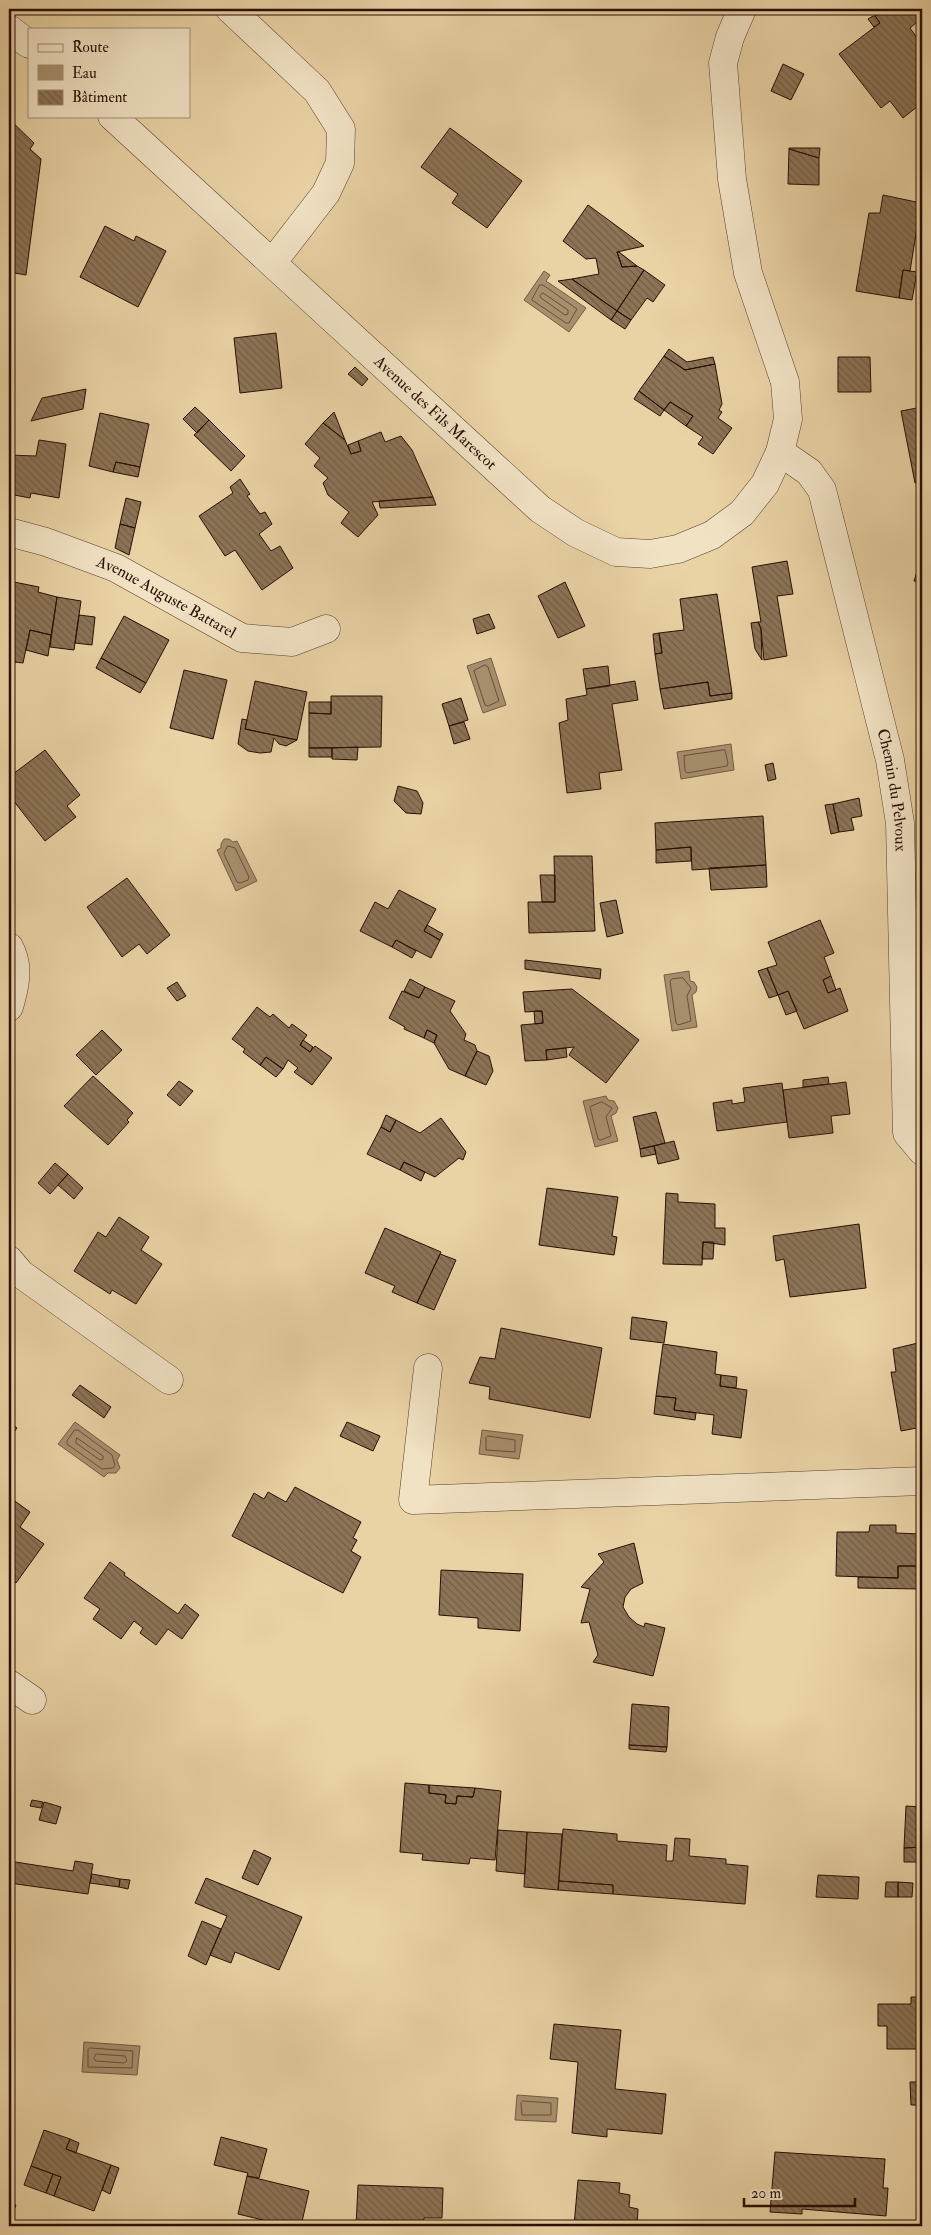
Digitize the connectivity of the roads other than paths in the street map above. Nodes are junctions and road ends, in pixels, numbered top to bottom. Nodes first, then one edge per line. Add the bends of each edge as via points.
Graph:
1 (230, 9) edge
2 (742, 9) edge
3 (9, 29) edge
4 (28, 43) edge
5 (114, 118) edge
6 (272, 263) junction
7 (780, 452) junction
8 (9, 532) edge
9 (326, 629) dead end
10 (9, 946) edge
11 (9, 1007) edge
12 (922, 1151) edge
13 (9, 1260) edge
14 (428, 1368) dead end
15 (169, 1380) dead end
16 (922, 1481) edge
17 (9, 1684) edge
18 (32, 1700) dead end

1 - 6 street via 317,91 341,129 340,163 326,193
2 - 7 street, Avenue des Fils Marescot via 723,63 732,179 748,274 785,382 788,419
3 - 4 street
5 - 6 street, Avenue des Fils Marescot
6 - 7 street, Avenue des Fils Marescot via 540,509 576,533 616,552 650,554 678,549 712,536 742,513 765,484
7 - 12 street, Chemin du Pelvoux via 808,472 822,490 890,760 900,823 907,1133
8 - 9 street, Avenue Auguste Battarel via 116,568 242,638 292,642
10 - 11 street via 15,958 15,987
13 - 15 street via 21,1274
14 - 16 street via 413,1500
17 - 18 street

